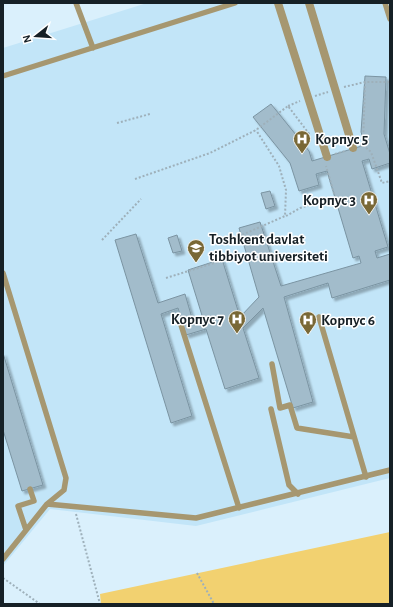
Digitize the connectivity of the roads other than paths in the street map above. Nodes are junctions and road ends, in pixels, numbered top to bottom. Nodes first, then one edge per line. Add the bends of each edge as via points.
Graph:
1 (76, 3) edge
2 (235, 3) edge
3 (278, 3) edge
4 (309, 3) edge
5 (385, 3) edge
6 (390, 19) edge
7 (93, 48) junction
8 (3, 76) edge
9 (353, 148) road end
10 (327, 156) road end
11 (3, 273) edge
12 (319, 317) dead end
13 (181, 325) dead end
14 (272, 364) dead end
15 (271, 408) dead end
16 (354, 437) junction
17 (390, 470) edge
18 (366, 477) junction
19 (30, 489) dead end
20 (298, 494) junction
21 (47, 504) junction
22 (239, 508) junction
23 (26, 530) junction
24 (3, 559) edge

1 - 7 lane
2 - 7 lane
3 - 10 street
4 - 9 street
5 - 6 lane
7 - 8 lane
11 - 21 lane via 66,478 64,490
12 - 16 lane
13 - 22 lane
14 - 16 lane via 280,408 290,405 297,428
15 - 20 lane via 289,485
16 - 18 lane
17 - 18 lane
18 - 20 lane
19 - 23 lane via 34,501 18,506
20 - 22 lane
21 - 22 lane via 196,518
21 - 23 lane
23 - 24 lane

